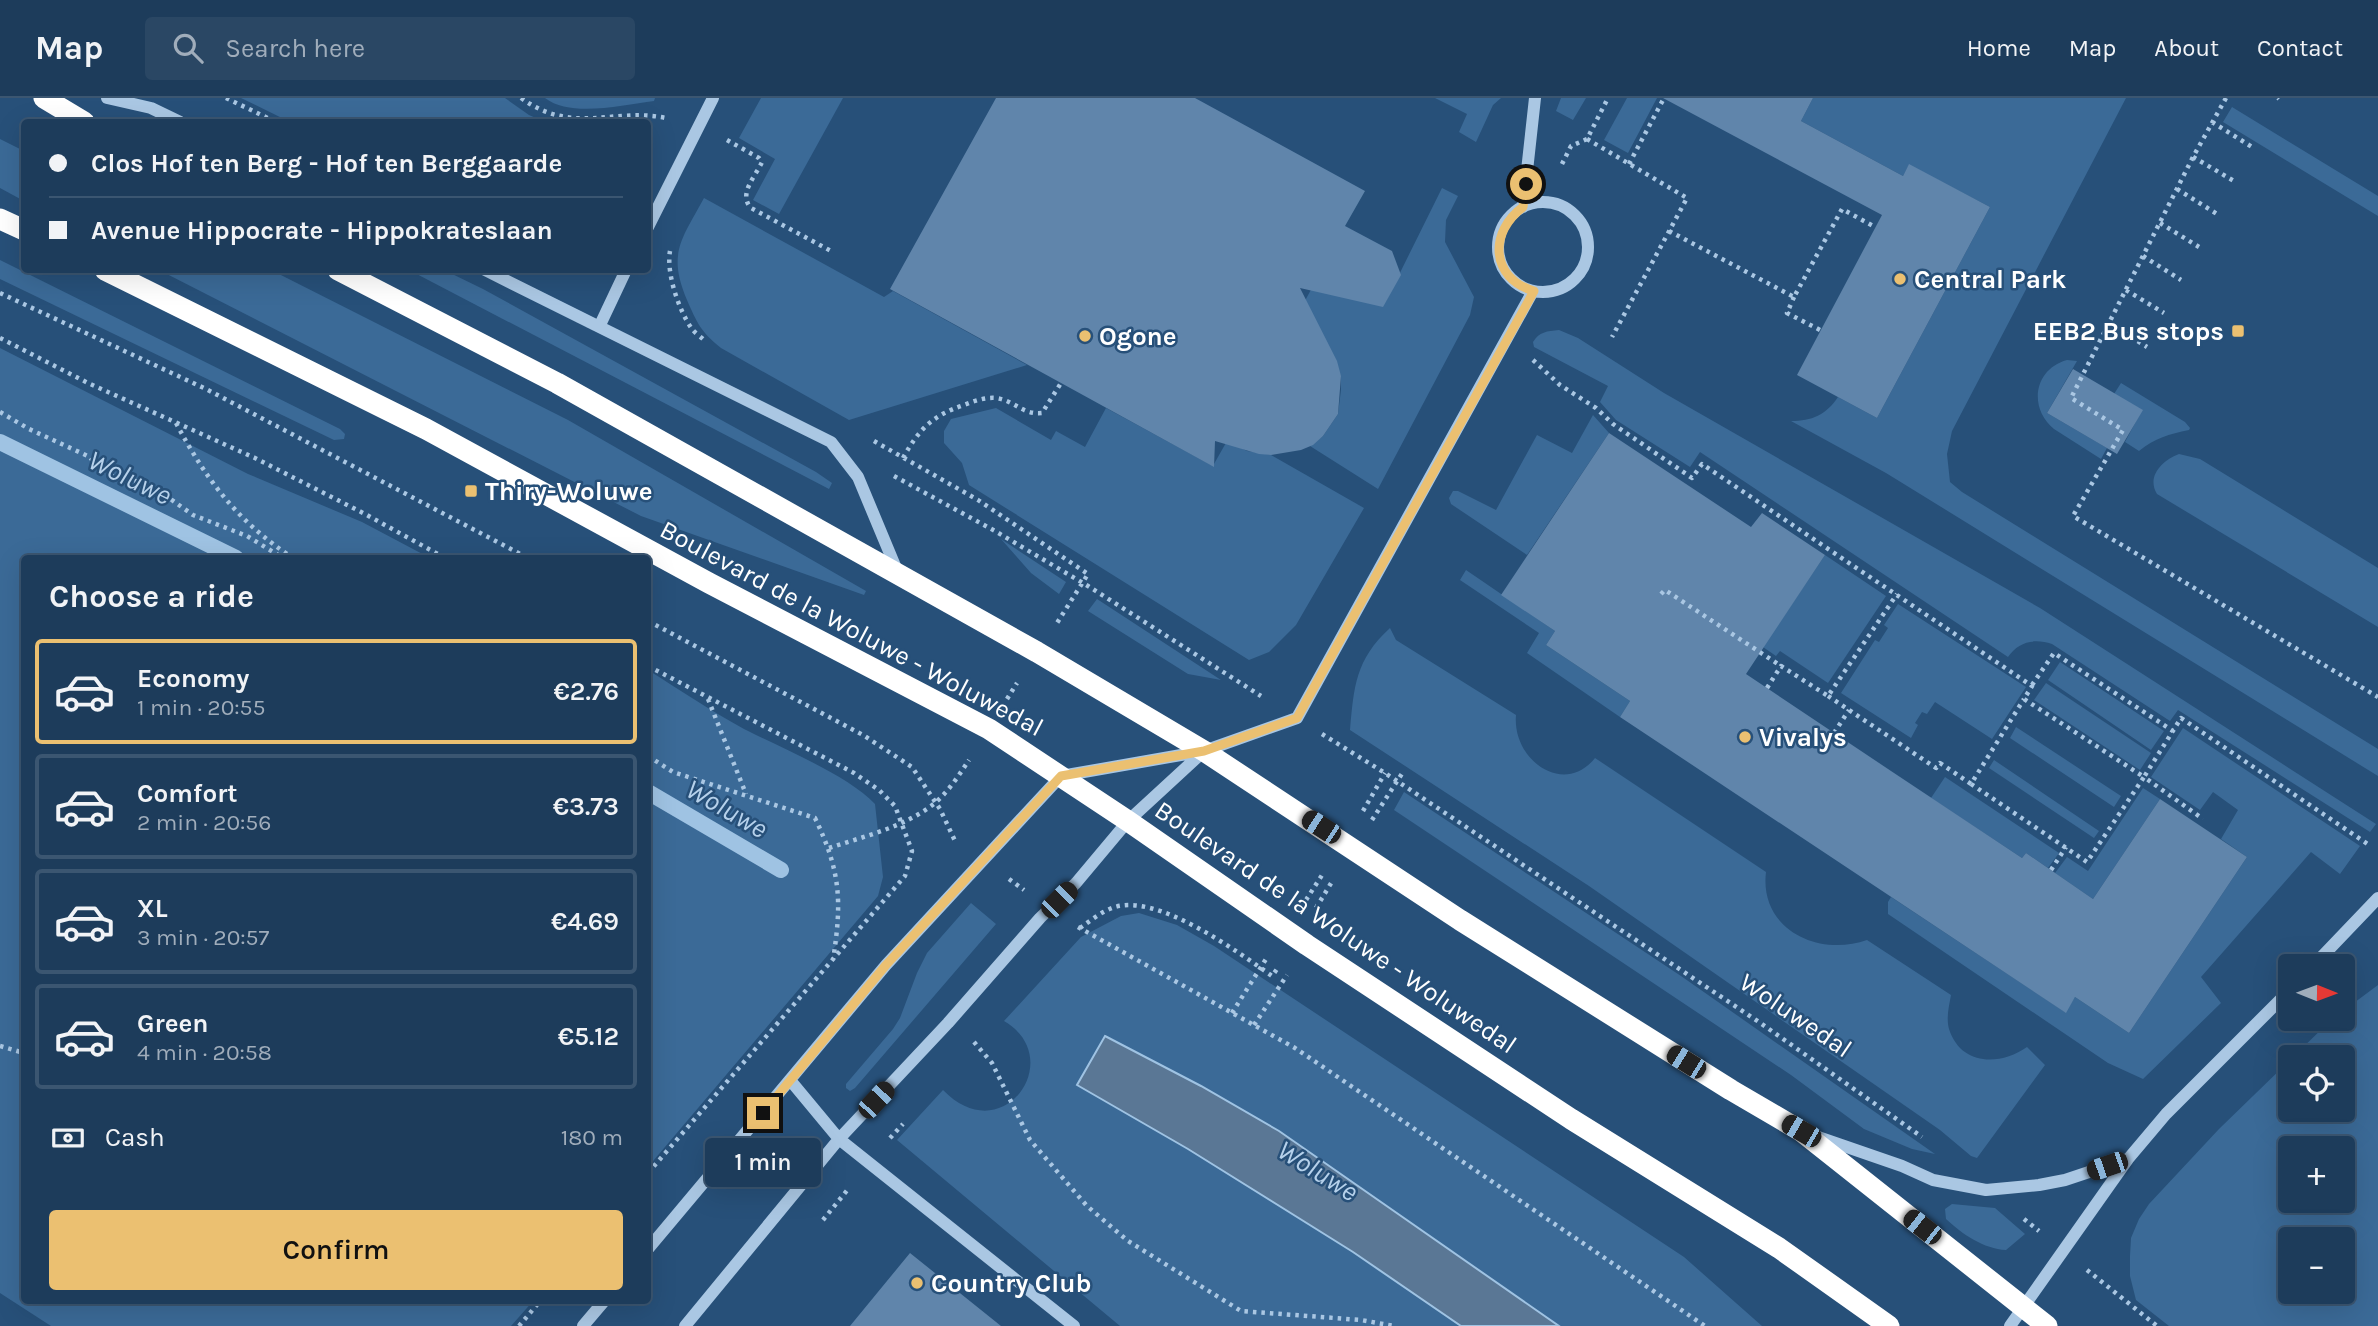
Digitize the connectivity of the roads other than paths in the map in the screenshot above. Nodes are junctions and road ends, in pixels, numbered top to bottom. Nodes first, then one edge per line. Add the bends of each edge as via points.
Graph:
1 (45, 98) edge
2 (51, 98) edge
3 (107, 98) edge
4 (713, 98) edge
5 (1535, 98) edge
6 (80, 119) edge
7 (174, 119) edge
8 (1523, 207) junction
9 (0, 219) edge
10 (651, 221) edge
11 (21, 229) edge
12 (111, 273) edge
13 (344, 273) edge
14 (491, 273) edge
15 (625, 273) edge
16 (1534, 291) junction
17 (600, 325) junction
18 (898, 574) junction
19 (1204, 751) junction
20 (1061, 776) junction
21 (1128, 821) junction
22 (2378, 898) edge
23 (2324, 954) edge
24 (2278, 1002) edge
25 (790, 1080) junction
26 (1801, 1131) junction
27 (839, 1139) junction
28 (2128, 1158) junction
29 (651, 1245) edge
30 (602, 1304) edge
31 (2023, 1308) junction
32 (583, 1326) edge
33 (685, 1326) edge
34 (1074, 1326) edge
35 (1889, 1326) edge
36 (2010, 1326) edge
37 (2047, 1326) edge

1 - 2 street
1 - 6 highway
3 - 7 street
4 - 10 street
5 - 8 street
8 - 16 street via 1506,223 1499,253 1512,280
8 - 16 street via 1544,202 1559,205 1583,225 1588,239 1583,269 1574,281 1551,292
9 - 11 highway
12 - 20 highway, Boulevard de la Woluwe - Woluwedal via 426,429 989,729
13 - 18 highway via 556,383
14 - 17 street
15 - 17 street
16 - 19 street via 1297,718
17 - 18 street via 831,442 858,477
18 - 19 highway
19 - 20 street
19 - 21 street
19 - 26 highway via 1472,928
20 - 21 highway, Boulevard de la Woluwe - Woluwedal
20 - 25 street via 886,965
21 - 27 street
21 - 35 highway, Boulevard de la Woluwe - Woluwedal via 1307,945 1571,1119 1779,1248
22 - 23 street
24 - 28 street
25 - 27 street
25 - 29 street
26 - 28 street via 1933,1180 1986,1190 2065,1180
26 - 31 highway
27 - 33 street
27 - 34 street
28 - 31 street
30 - 32 street
31 - 36 street
31 - 37 highway

